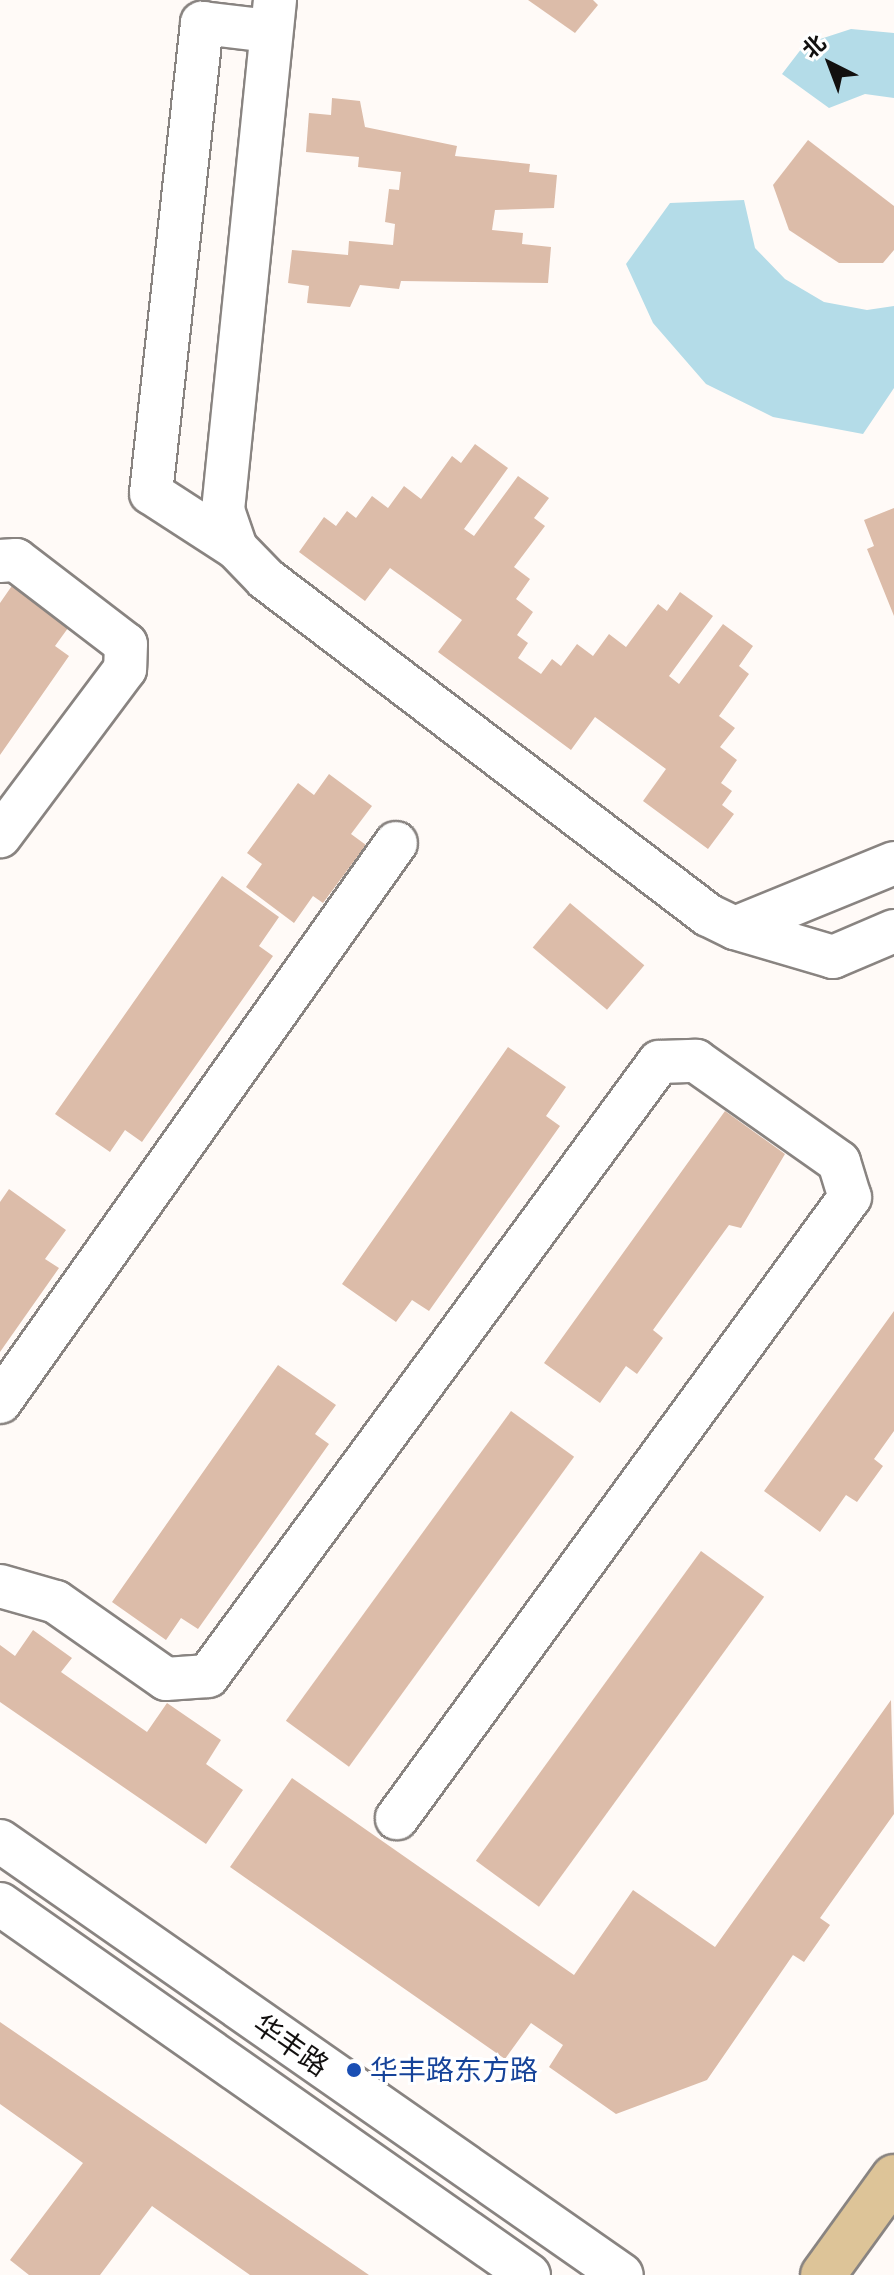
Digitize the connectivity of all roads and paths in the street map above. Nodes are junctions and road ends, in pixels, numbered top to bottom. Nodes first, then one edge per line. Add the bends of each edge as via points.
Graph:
1 (272, 16) edge
2 (236, 548) junction
3 (0, 561) edge
4 (0, 836) edge
5 (396, 843) dead end
6 (894, 863) edge
7 (735, 928) junction
8 (894, 931) edge
9 (0, 1402) edge
10 (0, 1586) edge
11 (397, 1818) dead end
12 (0, 1841) edge
13 (0, 1904) edge
14 (894, 2177) edge
15 (529, 2275) edge
16 (622, 2275) edge
17 (823, 2275) edge

1 - 2 street via 223,510
1 - 2 street via 202,23 151,493
2 - 7 street via 291,598 708,915
3 - 4 street via 16,560 126,644 125,669
5 - 9 street
6 - 7 street
7 - 8 street via 833,957
10 - 11 street via 56,1602 166,1679 208,1676 659,1062 696,1061 839,1162 850,1197
12 - 16 street, 华丰路
13 - 15 street, 华丰路
14 - 17 main road

